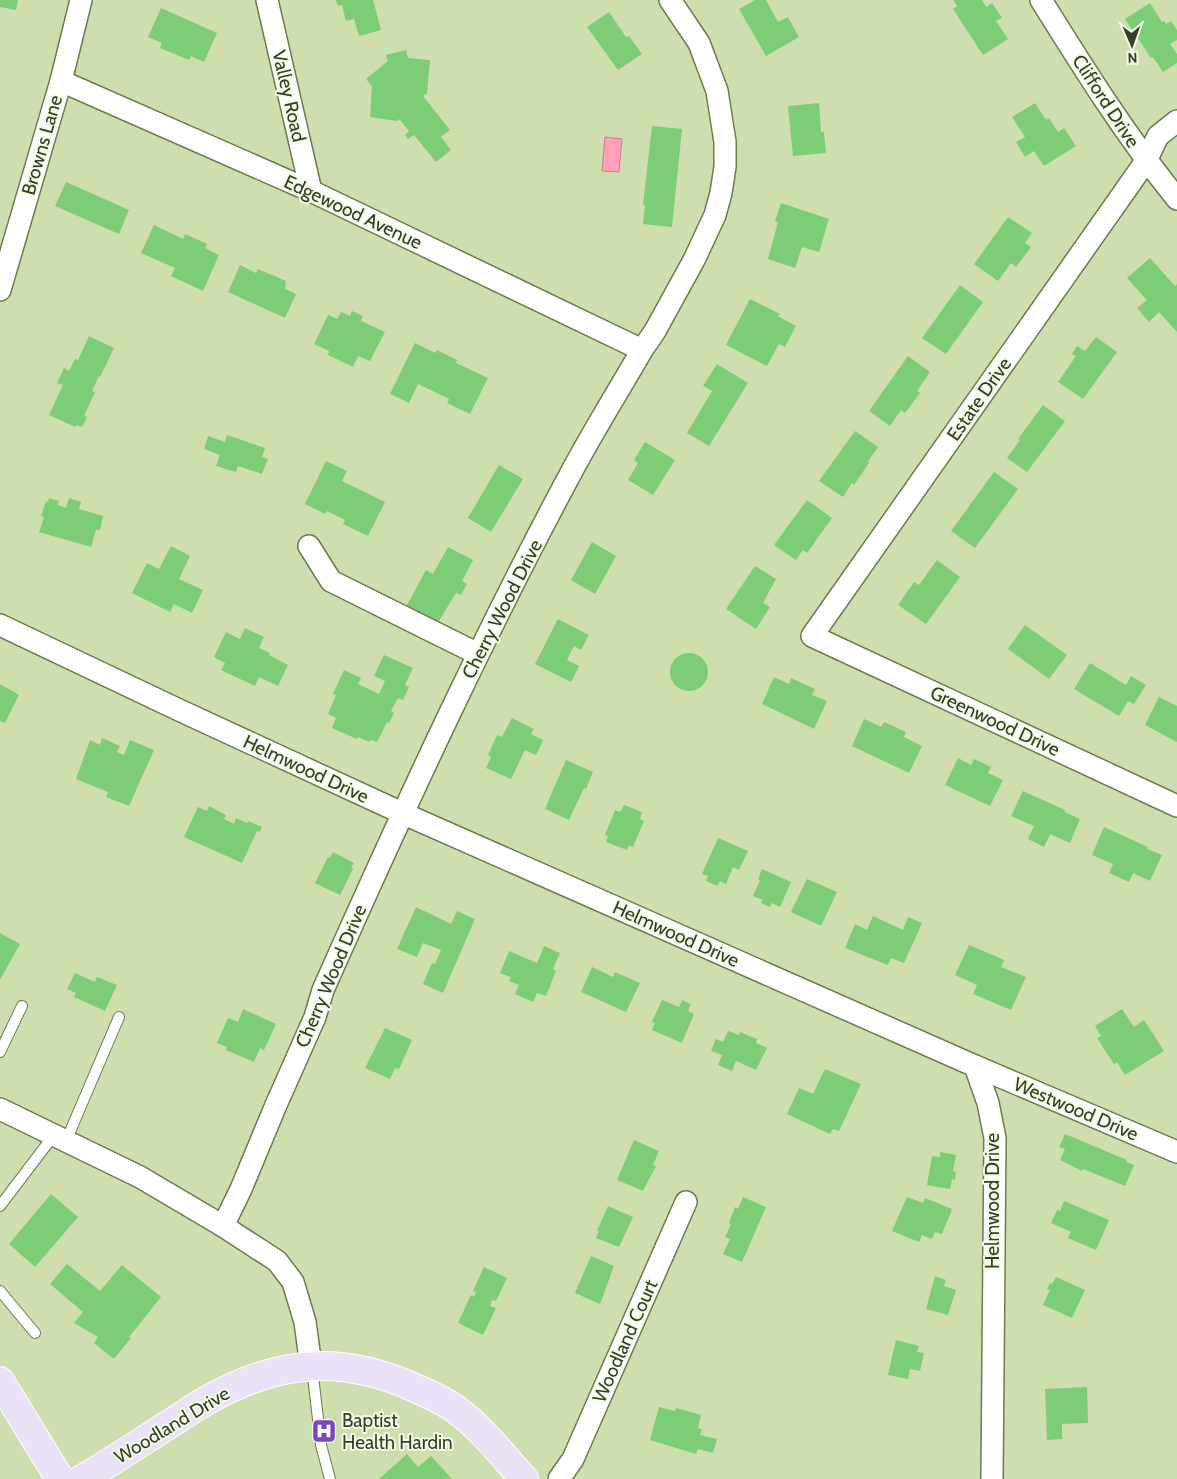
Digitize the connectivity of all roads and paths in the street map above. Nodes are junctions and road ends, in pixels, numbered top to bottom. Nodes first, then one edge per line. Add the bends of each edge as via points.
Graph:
1 (81, 0) edge
2 (266, 0) edge
3 (670, 0) edge
4 (1041, 0) edge
5 (61, 81) junction
6 (1177, 121) edge
7 (1146, 161) junction
8 (311, 191) junction
9 (1177, 199) edge
10 (0, 290) edge
11 (642, 350) junction
12 (309, 546) dead end
13 (0, 625) edge
14 (812, 636) joint
15 (478, 654) junction
16 (1177, 806) edge
17 (402, 813) junction
18 (22, 1006) dead end
19 (119, 1017) dead end
20 (0, 1052) edge
21 (975, 1066) junction
22 (0, 1108) edge
23 (60, 1138) junction
24 (1177, 1152) edge
25 (686, 1202) dead end
26 (0, 1206) edge
27 (223, 1226) junction
28 (0, 1291) edge
29 (35, 1333) dead end
30 (311, 1366) junction
31 (0, 1381) edge
32 (60, 1479) edge
33 (82, 1479) edge
34 (330, 1479) edge
35 (524, 1479) edge
36 (559, 1479) edge
37 (992, 1479) edge

1 - 5 street, Browns Lane
2 - 8 street, Valley Road
3 - 11 street, Cherry Wood Drive via 699,43 717,91 725,142 725,167 715,214 694,260
4 - 7 street, Clifford Drive
5 - 8 street, Edgewood Avenue
5 - 10 street, Browns Lane
6 - 7 street, Estate Drive via 1158,136
7 - 9 street, Clifford Drive
7 - 14 street, Estate Drive
8 - 11 street, Edgewood Avenue
11 - 15 street, Cherry Wood Drive via 572,470
12 - 15 street via 331,581
13 - 17 street, Helmwood Drive
14 - 16 street, Greenwood Drive
15 - 17 street, Cherry Wood Drive
17 - 21 street, Helmwood Drive
17 - 27 street, Cherry Wood Drive
18 - 20 lane
19 - 23 lane
21 - 24 street, Westwood Drive
21 - 37 street, Helmwood Drive via 988,1103 995,1138
22 - 23 street
23 - 26 lane
23 - 27 street via 140,1177
25 - 36 street, Woodland Court via 573,1459
27 - 30 street via 277,1261 293,1282 306,1322
28 - 29 lane
30 - 33 main road, Woodland Drive via 261,1375 211,1398
30 - 34 lane via 321,1445
30 - 35 main road, Woodland Drive via 337,1366 395,1379 436,1397 458,1411
31 - 32 main road

